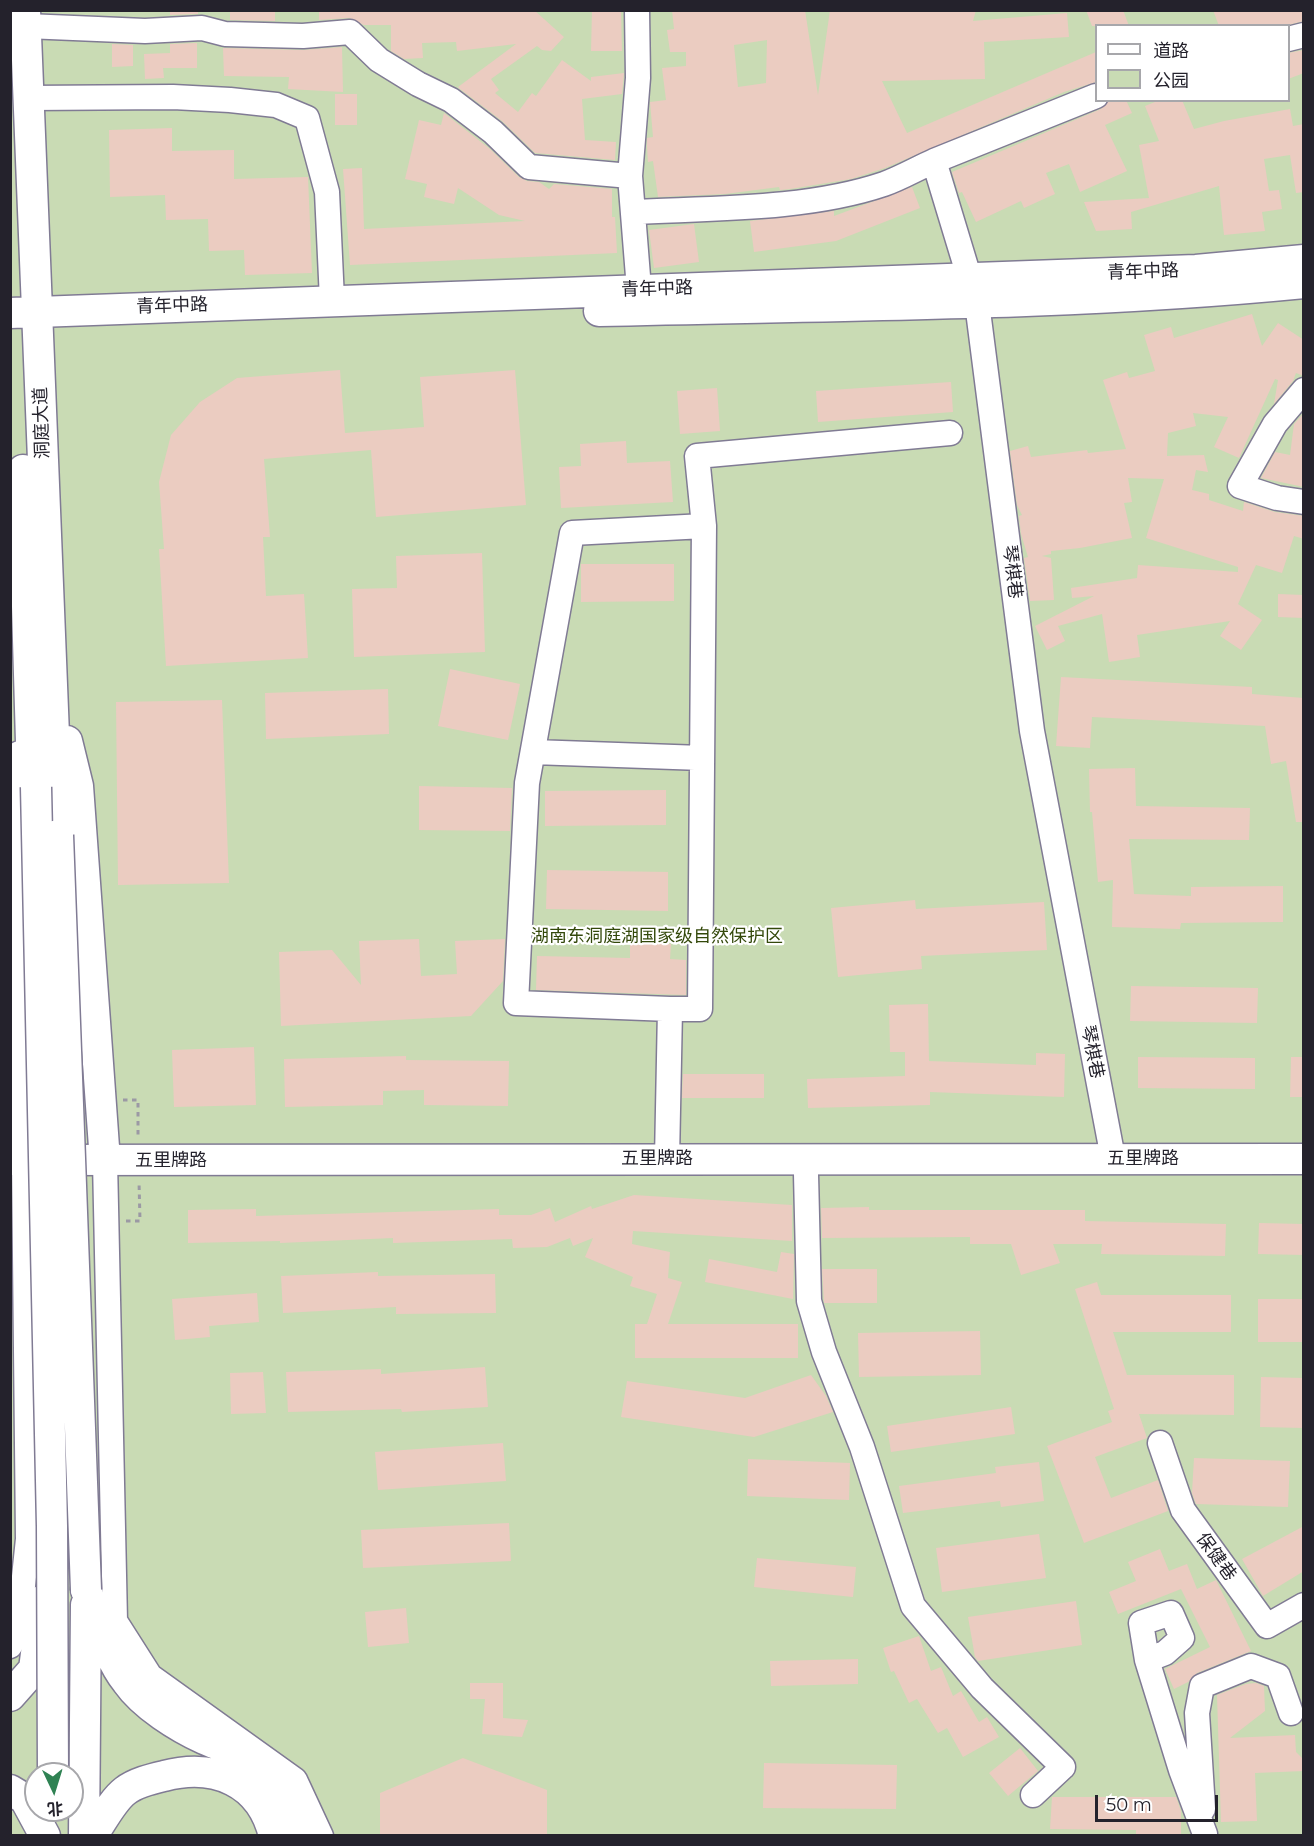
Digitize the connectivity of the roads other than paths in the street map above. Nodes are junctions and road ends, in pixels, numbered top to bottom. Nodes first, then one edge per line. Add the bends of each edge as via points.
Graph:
1 (637, 10) edge
2 (25, 18) edge
3 (1095, 96) edge
4 (29, 98) junction
5 (10, 152) edge
6 (934, 161) junction
7 (630, 176) junction
8 (633, 212) junction
9 (1304, 260) edge
10 (1304, 283) edge
11 (639, 290) junction
12 (974, 290) junction
13 (332, 300) junction
14 (23, 319) edge
15 (1304, 390) edge
16 (950, 433) dead end
17 (1304, 502) edge
18 (704, 526) junction
19 (40, 689) junction
20 (533, 752) junction
21 (702, 758) junction
22 (670, 1009) junction
23 (1113, 1158) junction
24 (1304, 1159) edge
25 (667, 1160) junction
26 (17, 1167) edge
27 (105, 1169) junction
28 (806, 1174) junction
29 (1304, 1174) edge
30 (10, 1342) edge
31 (17, 1422) edge
32 (1160, 1443) dead end
33 (52, 1526) junction
34 (10, 1586) edge
35 (86, 1590) junction
36 (1304, 1605) edge
37 (10, 1646) edge
38 (1147, 1660) dead end
39 (10, 1696) edge
40 (1291, 1713) dead end
41 (53, 1762) edge
42 (10, 1790) edge
43 (1033, 1795) dead end
44 (1205, 1835) edge
45 (45, 1836) edge
46 (84, 1836) edge
47 (92, 1836) edge
48 (274, 1836) edge
49 (300, 1836) edge
50 (321, 1836) edge

1 - 7 street via 638,78
2 - 4 main road, 洞庭大道
2 - 7 street via 145,31 202,28 225,34 350,33 379,60 451,100 493,132 529,167
3 - 6 street
4 - 13 street via 230,100 276,105 307,118 327,192
4 - 14 main road, 洞庭大道
5 - 14 main road, 洞庭大道
6 - 8 street via 884,184 830,196 767,205
6 - 12 street, 琴棋巷
7 - 8 street
8 - 11 street
9 - 12 main road, 青年中路
10 - 12 main road, 青年中路 via 1197,294
11 - 12 main road, 青年中路
11 - 13 main road, 青年中路
12 - 14 main road, 青年中路
12 - 23 street, 琴棋巷 via 1032,730
13 - 14 main road, 青年中路
14 - 19 main road, 洞庭大道
15 - 17 street via 1275,424 1240,486
16 - 18 street via 697,456
18 - 20 street via 572,532
18 - 21 street
19 - 26 main road via 17,775
19 - 27 main road via 78,786
19 - 33 main road, 洞庭大道, bridge via 32,776 36,787
19 - 35 main road, 洞庭大道, bridge via 58,836
20 - 21 street
20 - 22 street via 527,783 516,1003
21 - 22 street via 700,1009
22 - 25 street
23 - 24 main road, 五里牌路
23 - 25 main road, 五里牌路
25 - 27 main road, 五里牌路
26 - 27 main road, 五里牌路
26 - 31 street
27 - 28 main road, 五里牌路
27 - 50 street via 115,1621 150,1676 295,1780
28 - 29 main road, 五里牌路
28 - 43 street via 809,1301 824,1352 862,1447 913,1606 982,1688 1063,1767
30 - 31 street
31 - 34 street
31 - 37 street via 28,1539 18,1633
32 - 36 street, 保健巷 via 1183,1510 1267,1626
33 - 39 main road, bridge via 34,1669
33 - 41 main road, bridge
35 - 46 main road, 洞庭大道
35 - 49 main road via 127,1683 173,1724 232,1751 259,1771 293,1814
38 - 44 street
40 - 44 street via 1278,1676 1251,1666 1202,1686 1197,1713
42 - 45 main road via 25,1799
47 - 48 main road via 124,1791 150,1779 186,1770 221,1774 244,1788 259,1801 270,1819

